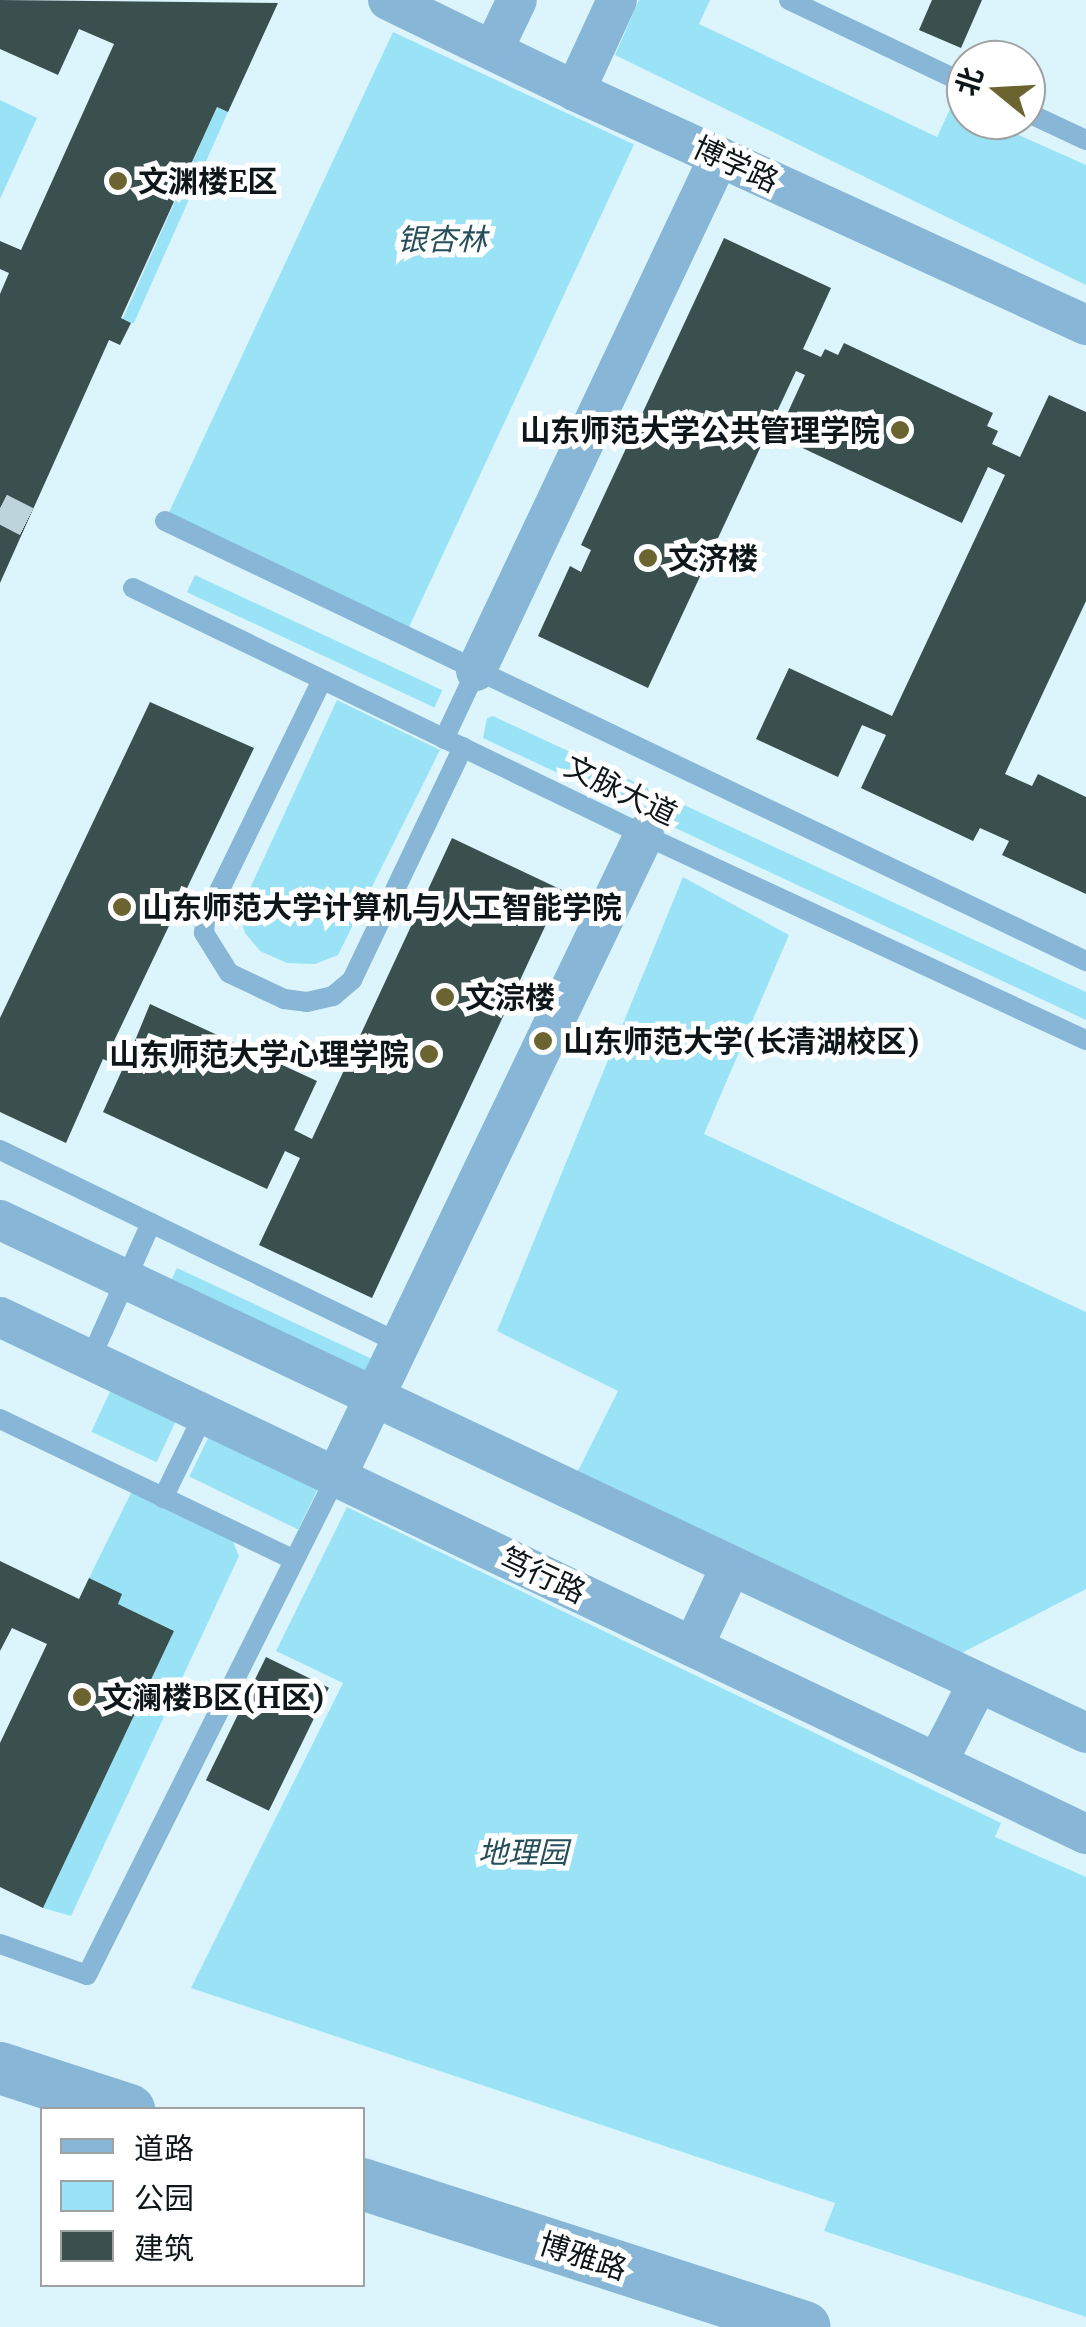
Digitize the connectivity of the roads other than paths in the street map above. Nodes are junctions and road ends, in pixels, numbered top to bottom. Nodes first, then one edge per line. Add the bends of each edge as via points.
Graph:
1 (388, 0) edge
2 (517, 0) edge
3 (617, 0) edge
4 (789, 0) edge
5 (494, 50) junction
6 (946, 75) edge
7 (575, 91) junction
8 (1046, 121) edge
9 (1086, 140) edge
10 (719, 156) junction
11 (1086, 325) edge
12 (165, 521) dead end
13 (133, 588) dead end
14 (476, 672) junction
15 (322, 680) junction
16 (453, 743) junction
17 (644, 835) junction
18 (1086, 961) edge
19 (1086, 1040) edge
20 (0, 1150) edge
21 (0, 1220) edge
22 (151, 1223) junction
23 (125, 1279) junction
24 (0, 1317) edge
25 (401, 1344) junction
26 (90, 1360) junction
27 (375, 1397) junction
28 (204, 1414) junction
29 (0, 1419) edge
30 (336, 1477) junction
31 (163, 1498) junction
32 (294, 1560) junction
33 (731, 1566) junction
34 (694, 1647) junction
35 (978, 1682) junction
36 (1086, 1734) edge
37 (937, 1763) junction
38 (1086, 1834) edge
39 (0, 1944) edge
40 (0, 2068) edge
41 (121, 2107) edge
42 (365, 2185) edge
43 (804, 2327) edge

1 - 5 street, 博学路
2 - 5 street
3 - 7 street
4 - 6 lane
5 - 7 street, 博学路
7 - 10 street, 博学路
8 - 9 lane
10 - 11 street, 博学路
10 - 14 street
12 - 14 lane, 文脉大道
13 - 15 lane, 文脉大道
14 - 16 lane
14 - 18 lane, 文脉大道
15 - 16 lane, 文脉大道
15 - 16 lane via 205,920 204,934 229,972 284,999 332,996 352,980
16 - 17 lane, 文脉大道
17 - 19 lane, 文脉大道
17 - 25 street
20 - 22 lane
21 - 23 street
22 - 23 lane
22 - 25 lane
23 - 26 lane
23 - 27 street
24 - 26 street, 笃行路
25 - 27 street
26 - 28 street, 笃行路
27 - 30 street
27 - 33 street
28 - 30 street, 笃行路
28 - 31 lane
29 - 31 lane
30 - 32 lane
30 - 34 street, 笃行路
31 - 32 lane
32 - 39 lane via 87,1975
33 - 34 street
33 - 35 street
34 - 37 street, 笃行路
35 - 36 street
35 - 37 street
37 - 38 street, 笃行路
40 - 41 street
42 - 43 street, 博雅路

